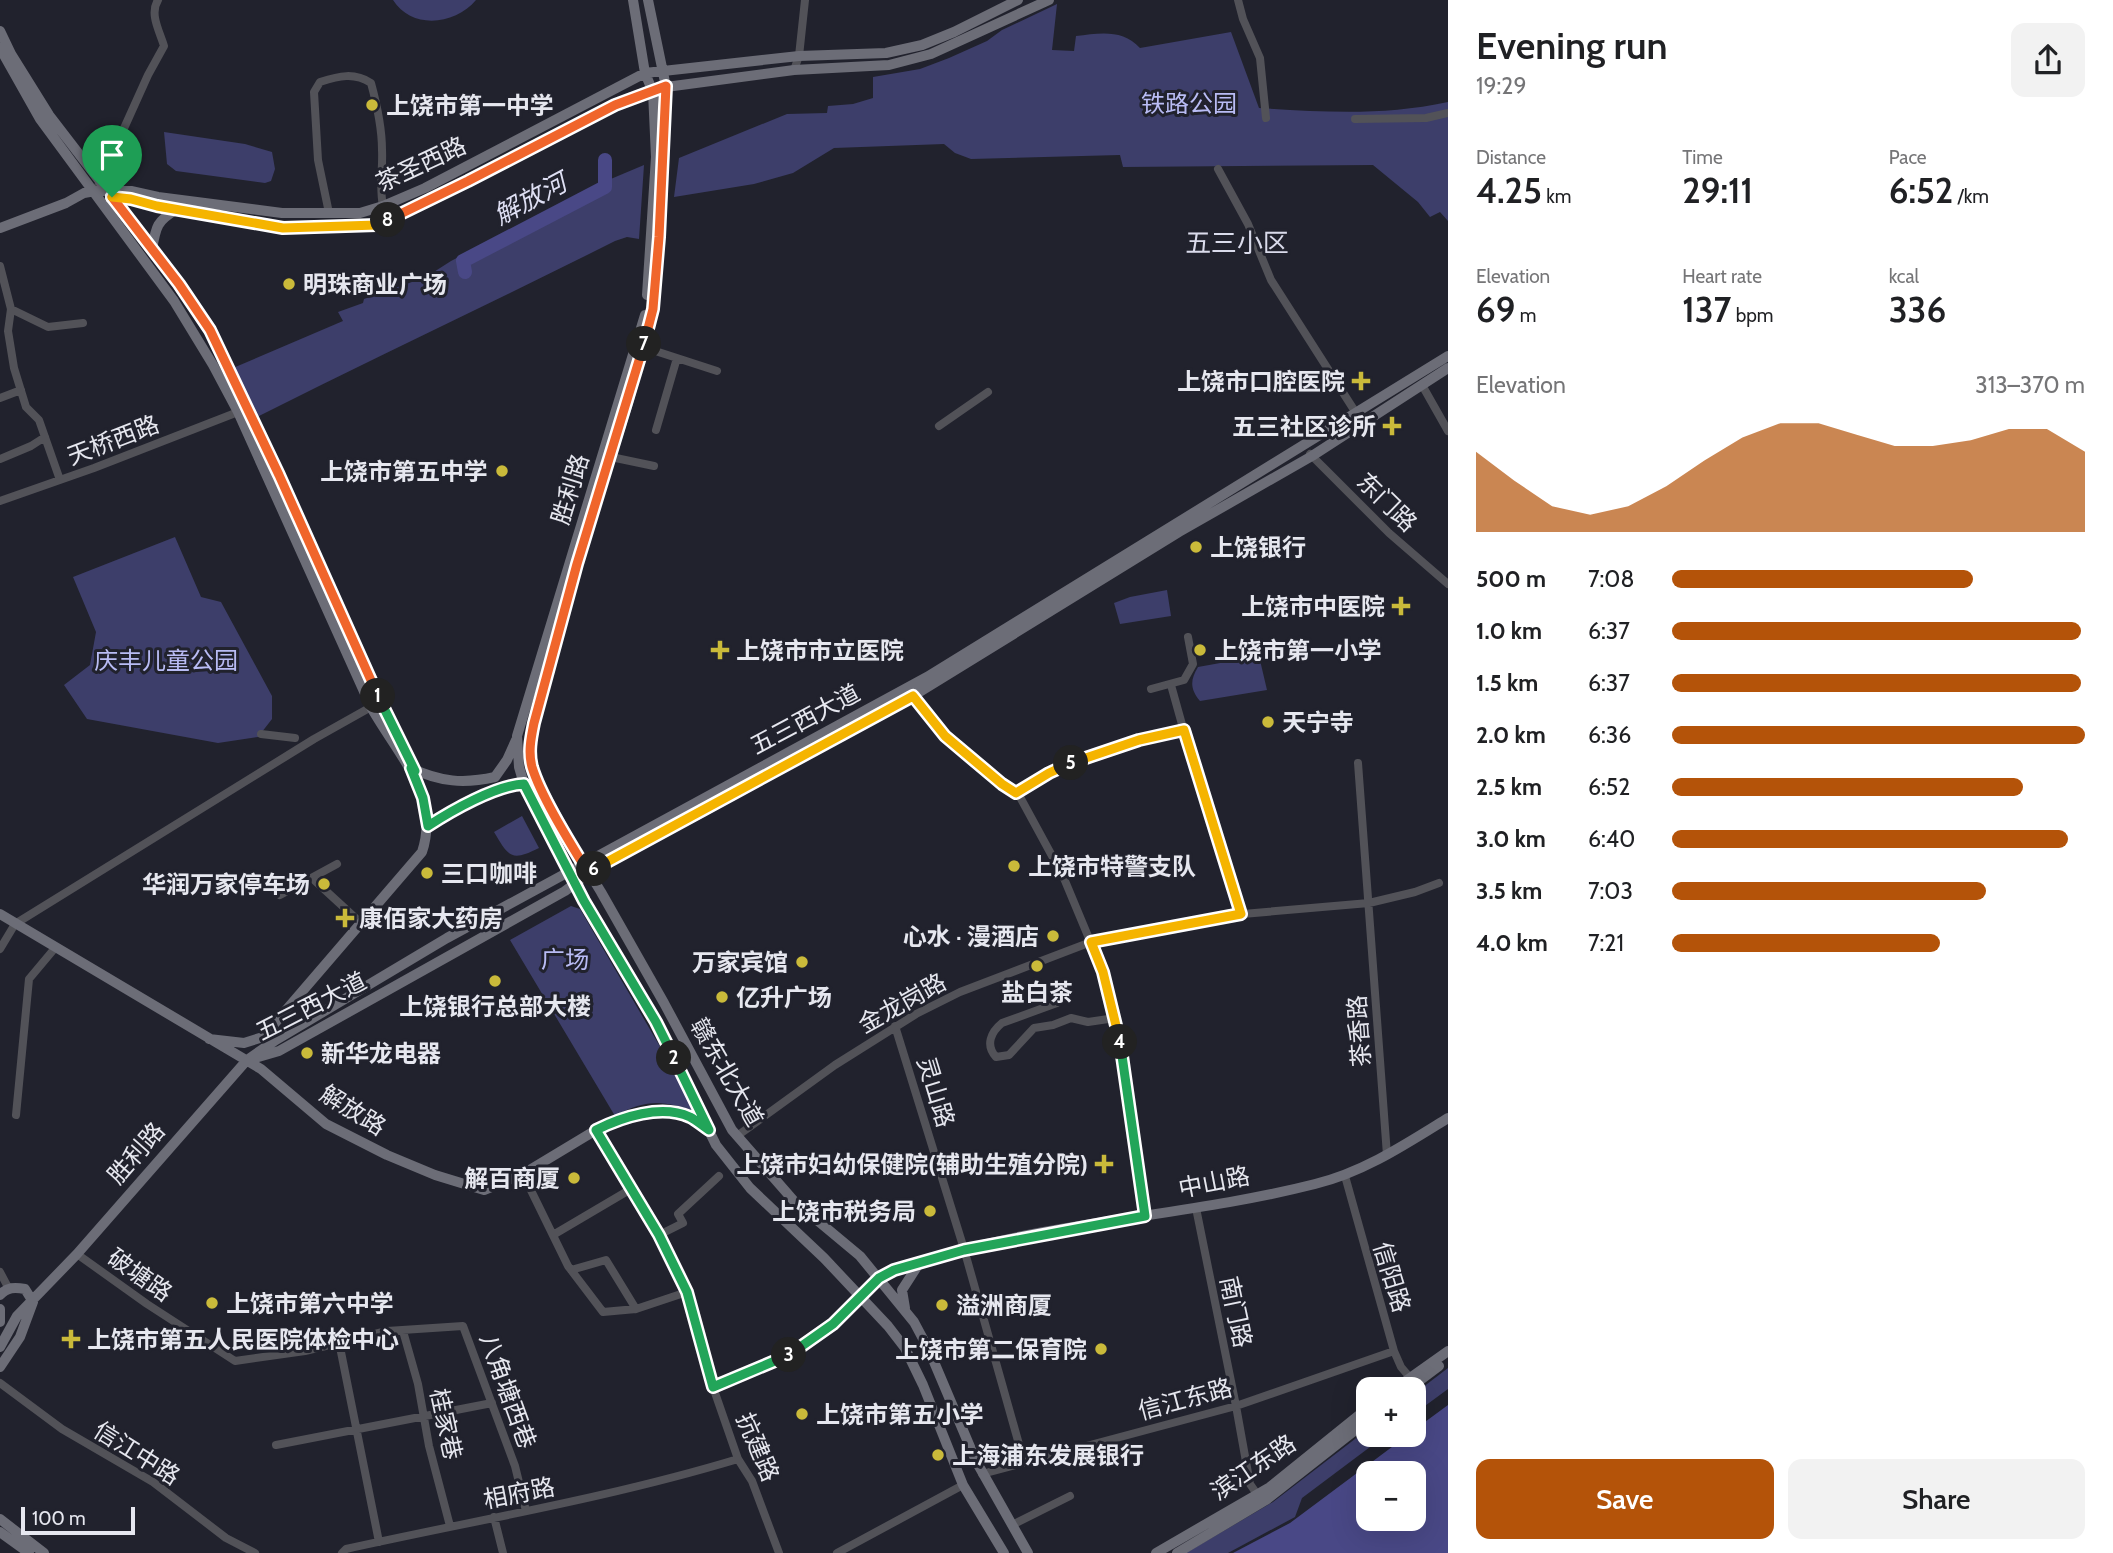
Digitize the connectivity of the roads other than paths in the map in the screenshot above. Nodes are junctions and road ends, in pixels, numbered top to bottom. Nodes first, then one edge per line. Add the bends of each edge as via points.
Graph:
1 (158, 0) edge
2 (633, 0) edge
3 (648, 0) edge
4 (805, 0) edge
5 (1049, 0) edge
6 (1238, 0) edge
7 (1015, 1) edge
8 (0, 31) edge
9 (0, 48) edge
10 (799, 56) junction
11 (662, 70) junction
12 (794, 70) junction
13 (645, 73) junction
14 (666, 86) junction
15 (653, 92) junction
16 (1448, 114) edge
17 (1266, 118) dead end
18 (1355, 119) dead end
19 (1218, 169) dead end
20 (100, 181) junction
21 (103, 194) junction
22 (383, 206) junction
23 (177, 209) junction
24 (329, 213) junction
25 (0, 228) edge
26 (152, 249) junction
27 (0, 266) edge
28 (4, 294) edge
29 (11, 309) junction
30 (83, 323) dead end
31 (10, 342) junction
32 (0, 343) edge
33 (643, 347) junction
34 (1448, 356) edge
35 (677, 358) junction
36 (1448, 368) edge
37 (717, 371) dead end
38 (1422, 385) junction
39 (21, 390) junction
40 (988, 392) dead end
41 (0, 398) edge
42 (238, 412) junction
43 (1356, 413) junction
44 (939, 426) dead end
45 (656, 430) dead end
46 (1448, 431) edge
47 (45, 437) junction
48 (1303, 445) junction
49 (1312, 456) junction
50 (611, 457) junction
51 (0, 459) edge
52 (654, 466) dead end
53 (60, 480) junction
54 (0, 501) edge
55 (1448, 584) edge
56 (1188, 636) dead end
57 (1171, 685) junction
58 (1151, 689) dead end
59 (913, 696) junction
60 (371, 707) junction
61 (1184, 730) junction
62 (261, 734) dead end
63 (517, 736) junction
64 (295, 738) dead end
65 (1358, 763) dead end
66 (413, 770) junction
67 (524, 784) junction
68 (1016, 793) junction
69 (428, 826) junction
70 (337, 864) dead end
71 (586, 869) junction
72 (569, 871) junction
73 (313, 879) junction
74 (576, 883) junction
75 (1439, 883) dead end
76 (280, 895) dead end
77 (1369, 903) junction
78 (0, 914) edge
79 (1241, 914) junction
80 (15, 924) junction
81 (362, 924) junction
82 (1091, 942) junction
83 (55, 948) junction
84 (0, 949) edge
85 (1057, 1003) dead end
86 (1115, 1018) junction
87 (895, 1026) junction
88 (209, 1039) junction
89 (247, 1060) junction
90 (16, 1115) dead end
91 (1448, 1118) edge
92 (596, 1130) junction
93 (709, 1130) junction
94 (737, 1136) junction
95 (1387, 1155) junction
96 (523, 1174) junction
97 (719, 1176) dead end
98 (1345, 1176) junction
99 (631, 1189) junction
100 (1196, 1208) junction
101 (1145, 1216) junction
102 (553, 1235) junction
103 (659, 1235) junction
104 (964, 1250) junction
105 (77, 1254) junction
106 (920, 1262) junction
107 (571, 1270) junction
108 (0, 1272) edge
109 (57, 1274) junction
110 (879, 1278) junction
111 (25, 1289) junction
112 (4, 1292) edge
113 (687, 1292) junction
114 (861, 1297) junction
115 (33, 1302) junction
116 (0, 1309) edge
117 (636, 1309) junction
118 (905, 1310) junction
119 (0, 1322) edge
120 (914, 1322) junction
121 (463, 1326) joint
122 (402, 1331) junction
123 (894, 1334) junction
124 (339, 1342) junction
125 (0, 1347) edge
126 (1394, 1351) junction
127 (1448, 1351) edge
128 (1448, 1359) edge
129 (0, 1367) edge
130 (1407, 1377) edge
131 (1418, 1377) edge
132 (1420, 1377) edge
133 (700, 1380) dead end
134 (712, 1383) junction
135 (0, 1384) edge
136 (492, 1403) junction
137 (1237, 1406) junction
138 (424, 1416) junction
139 (1356, 1418) edge
140 (358, 1428) junction
141 (1356, 1429) edge
142 (276, 1446) dead end
143 (738, 1459) junction
144 (1024, 1462) junction
145 (982, 1474) junction
146 (964, 1485) junction
147 (1070, 1496) dead end
148 (1260, 1498) junction
149 (526, 1511) junction
150 (494, 1517) junction
151 (0, 1519) edge
152 (1012, 1525) junction
153 (450, 1526) junction
154 (0, 1532) edge
155 (379, 1542) junction
156 (29, 1553) edge
157 (44, 1553) edge
158 (255, 1553) edge
159 (342, 1553) edge
160 (503, 1553) edge
161 (779, 1553) edge
162 (837, 1553) edge
163 (1004, 1553) edge
164 (1028, 1553) edge
165 (1156, 1553) edge
166 (1177, 1553) edge

1 - 20 street via 155,19 164,46
2 - 13 main road
3 - 11 main road, 胜利路
4 - 10 street
5 - 12 main road via 931,54 889,65
6 - 17 street via 1261,58
7 - 10 main road, 茶圣西路 via 922,45 886,53
8 - 20 main road via 48,115
9 - 21 main road via 40,119
10 - 11 main road, 茶圣西路
10 - 12 street
11 - 13 main road, 茶圣西路
11 - 14 main road, 胜利路
12 - 14 main road
13 - 15 main road
13 - 22 main road, 茶圣西路
14 - 15 main road, 茶圣西路
14 - 33 main road, 胜利路 via 653,309
15 - 23 main road, 茶圣西路 via 615,105 377,225 283,228
15 - 63 main road, 胜利路 via 656,157 645,314
16 - 18 street
19 - 43 street via 1271,280
20 - 21 main road
21 - 23 main road, 茶圣西路
21 - 24 main road, 茶圣西路 via 131,191 282,213
21 - 25 main road, 茶圣西路 via 84,193
21 - 26 main road
21 - 42 main road via 174,301
22 - 24 main road, 茶圣西路 via 360,213
22 - 24 street via 380,117 371,83 359,75 337,76 320,82 314,92 318,160
23 - 26 main road via 159,222
26 - 66 main road via 210,330
27 - 28 street
28 - 29 street
29 - 30 street via 48,327
29 - 31 street
31 - 32 street
31 - 39 street
33 - 35 street
33 - 50 main road, 胜利路
34 - 43 main road, 五三西大道
35 - 37 street
35 - 45 street
36 - 38 main road, 五三西大道
38 - 46 street
38 - 49 main road, 五三西大道
39 - 41 street
39 - 47 street
40 - 44 street
42 - 53 street, 天桥西路
42 - 60 main road
43 - 48 main road, 五三西大道
47 - 51 street
47 - 53 street
48 - 49 street, 东门路
48 - 71 main road, 五三西大道 via 927,677
49 - 55 street, 东门路
49 - 59 main road, 五三西大道
50 - 52 street
50 - 71 main road, 胜利路 via 559,626 530,748 538,781
53 - 54 street, 天桥西路
56 - 57 street via 1193,664 1184,680
57 - 58 street
57 - 61 street
59 - 68 street via 945,736
59 - 71 main road, 五三西大道 via 697,815
60 - 66 main road
60 - 80 street
61 - 68 street via 1076,761
61 - 79 street
62 - 64 street
63 - 66 main road via 495,777 454,782
63 - 67 main road, 胜利路
65 - 77 street, 茶香路
66 - 69 main road
67 - 69 main road via 512,784 456,808
67 - 72 main road, 胜利路
68 - 82 street via 1063,876
69 - 81 main road via 422,852
70 - 73 street
71 - 72 main road, 五三西大道
71 - 74 main road, 五三西大道
71 - 94 main road, 赣东北大道
72 - 74 main road, 胜利路
72 - 89 main road, 五三西大道 via 447,938
73 - 76 street
73 - 81 street
74 - 89 main road, 五三西大道 via 279,1051
74 - 93 main road, 胜利路 via 656,1022
75 - 77 street, 金龙岗路
77 - 79 street, 金龙岗路
77 - 95 street, 茶香路
78 - 80 main road, 解放路
79 - 82 street, 金龙岗路
80 - 83 main road, 解放路
80 - 84 street
81 - 88 main road via 263,1037 244,1043
82 - 86 street
82 - 87 street, 金龙岗路 via 960,992
83 - 88 main road, 解放路
83 - 90 street via 29,979
85 - 86 street via 1002,1023 990,1040 992,1053 996,1057 1009,1055 1034,1028 1071,1018 1087,1022
86 - 101 street
87 - 94 street, 金龙岗路
87 - 104 street, 灵山路
88 - 89 main road, 解放路
89 - 96 main road, 解放路 via 326,1124 435,1175 484,1190
89 - 105 main road, 胜利路
91 - 95 main road, 中山路
92 - 93 main road, 解放路 via 661,1112 691,1117
92 - 96 main road, 解放路
92 - 99 street, 抗建路
93 - 114 main road, 胜利路 via 750,1188
94 - 110 main road, 赣东北大道 via 794,1201 860,1256
95 - 98 main road, 中山路
96 - 102 street
97 - 103 street via 678,1214 683,1223
98 - 100 main road, 中山路
98 - 126 street, 信阳路
99 - 102 street
99 - 103 street, 抗建路
100 - 101 main road, 中山路
100 - 137 street, 南门路
101 - 104 main road, 中山路
102 - 107 street
103 - 113 street, 抗建路
104 - 106 main road, 中山路
104 - 144 street, 灵山路
105 - 109 main road, 胜利路
105 - 124 street, 破塘路 via 235,1361
106 - 110 main road, 中山路
106 - 118 main road via 902,1290
107 - 117 street via 603,1312
107 - 117 street via 606,1260
108 - 112 street
109 - 111 main road
109 - 115 main road, 胜利路
110 - 114 main road, 中山路
110 - 118 main road, 赣东北大道
111 - 112 main road
111 - 115 main road
113 - 117 street
113 - 134 street, 抗建路
114 - 123 main road, 胜利路
114 - 134 street via 833,1324 780,1360
115 - 125 main road, 胜利路 via 17,1316
115 - 129 main road via 20,1337
116 - 119 main road
118 - 120 main road, 赣东北大道
120 - 123 main road via 901,1322
120 - 145 main road, 赣东北大道
121 - 122 street, 破塘路
121 - 136 street, 八角塘西巷
122 - 124 street, 破塘路
122 - 138 street, 桂家巷
123 - 146 main road, 胜利路 via 923,1385
124 - 140 street
126 - 130 street, 信阳路
126 - 137 street, 信江东路
127 - 131 main road
128 - 132 main road
133 - 134 street
134 - 143 street, 抗建路
135 - 158 street, 信江中路 via 62,1429 153,1482 226,1538
136 - 138 street
136 - 149 street, 八角塘西巷
137 - 144 street, 信江东路
137 - 148 street, 南门路 via 1250,1484
138 - 140 street
138 - 153 street, 桂家巷
139 - 148 main road, 滨江东路
140 - 142 street
140 - 155 street
141 - 148 main road, 滨江东路
143 - 149 street, 相府路
143 - 161 street, 抗建路 via 752,1481
144 - 145 street, 信江东路
145 - 152 main road, 赣东北大道
146 - 162 street
146 - 163 main road, 胜利路
147 - 152 street
148 - 165 main road, 滨江东路
148 - 166 main road, 滨江东路
149 - 150 street, 相府路
150 - 153 street, 相府路
150 - 160 street
151 - 157 main road
152 - 164 main road, 赣东北大道
153 - 155 street, 相府路
154 - 156 main road
155 - 159 street, 相府路

